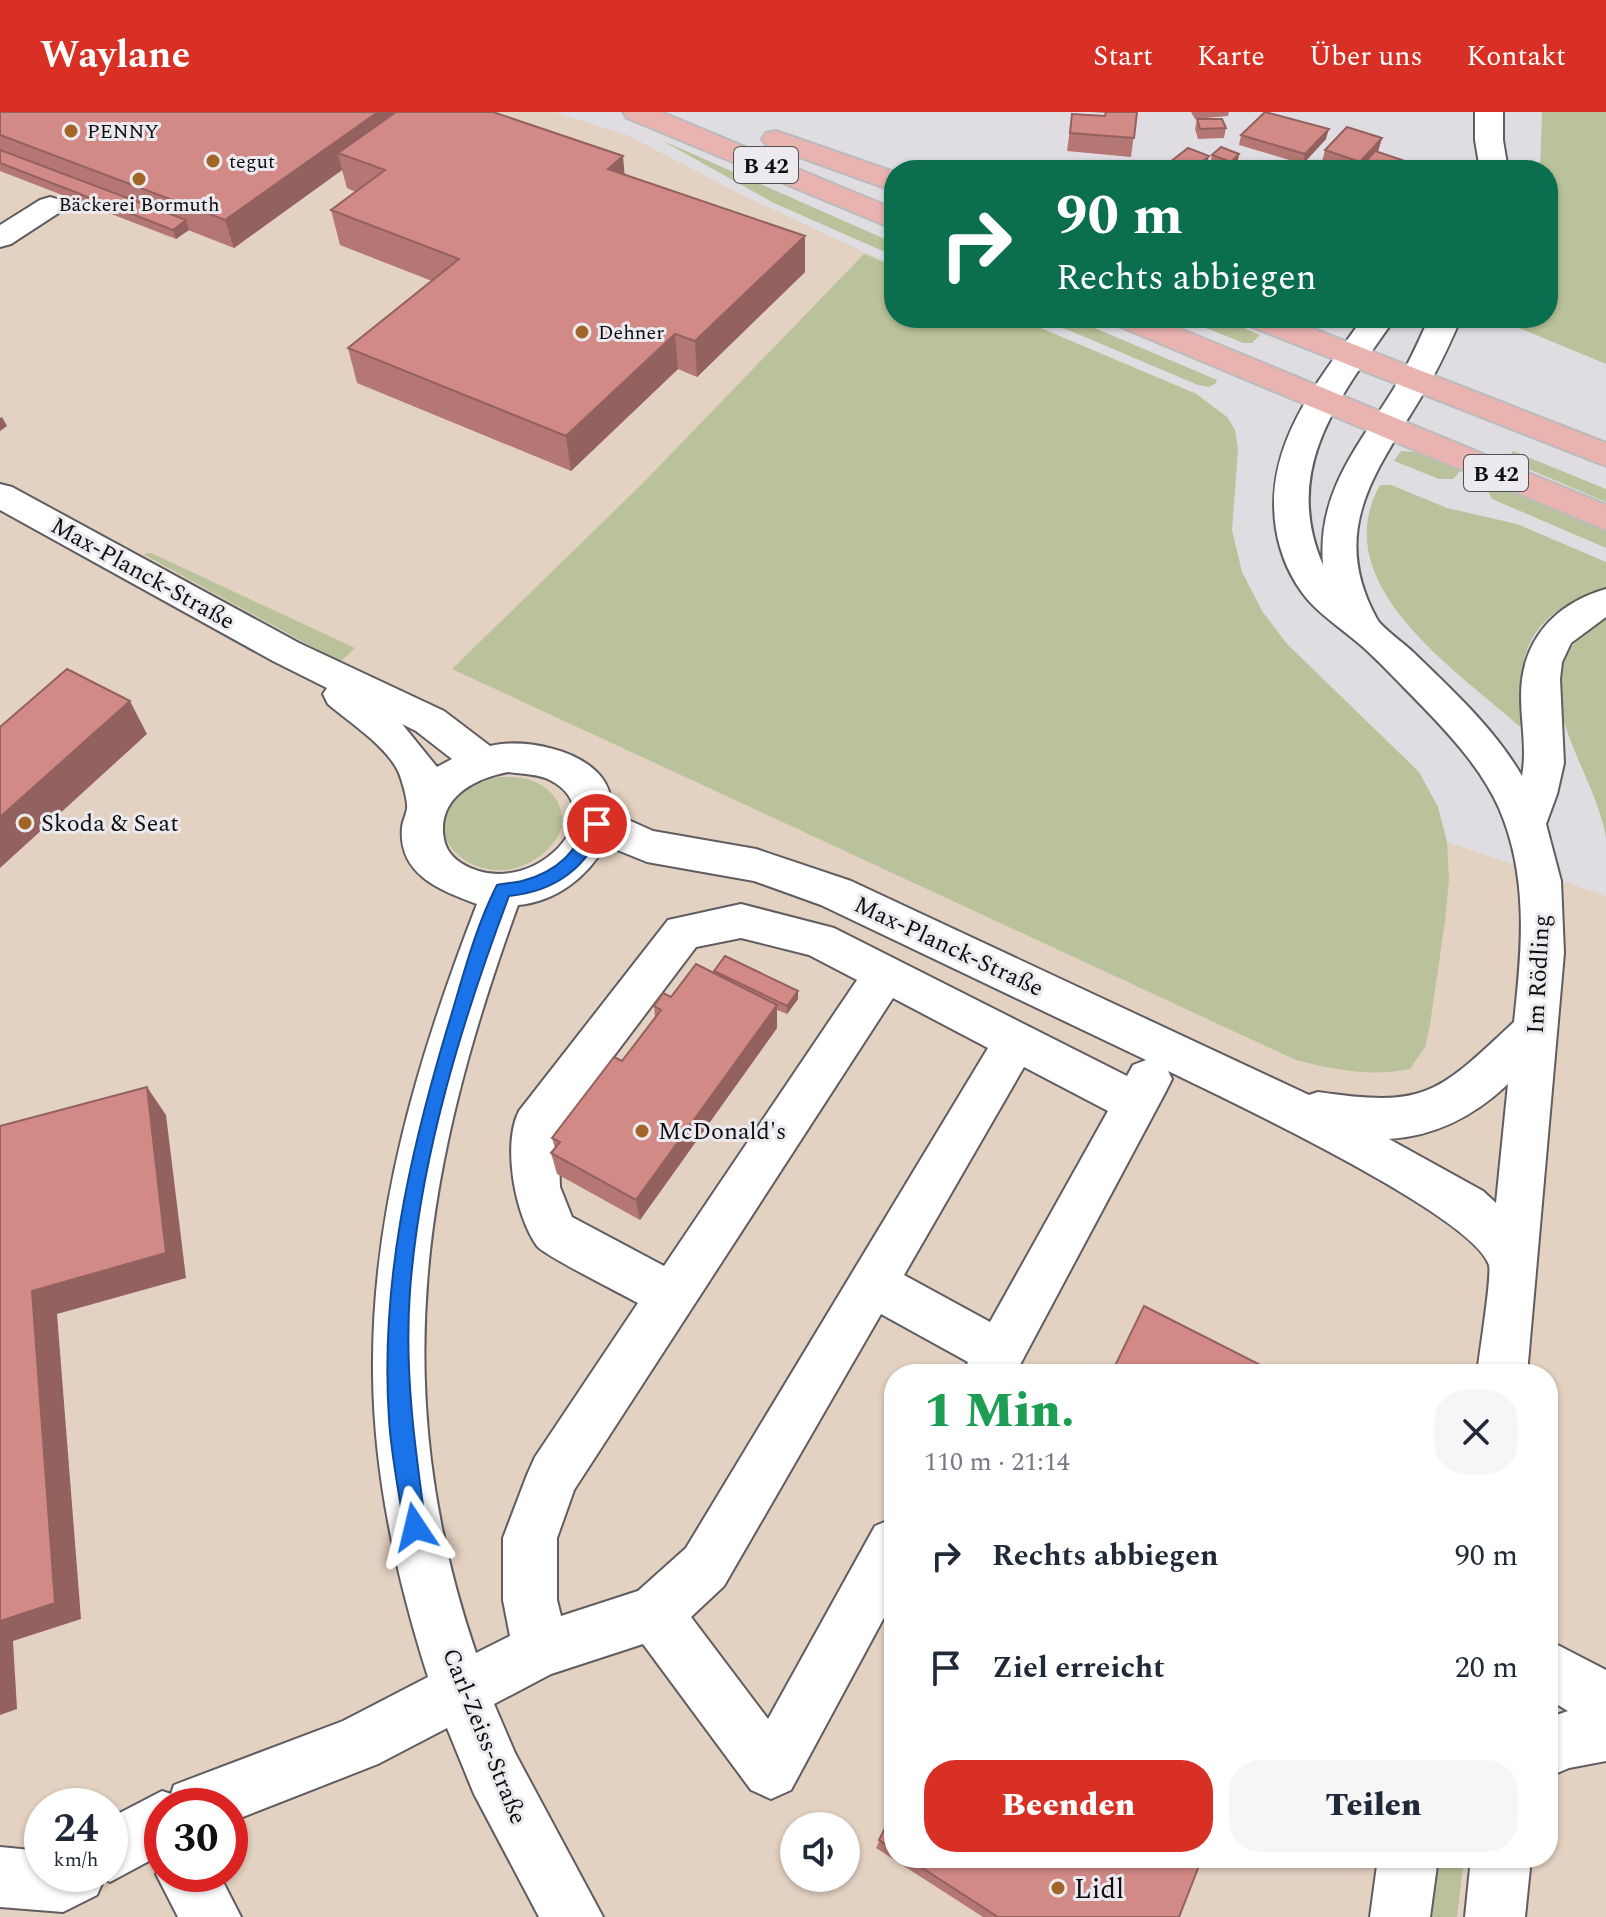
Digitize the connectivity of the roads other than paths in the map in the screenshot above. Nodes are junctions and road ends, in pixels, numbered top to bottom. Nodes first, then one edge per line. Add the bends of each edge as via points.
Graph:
1 (637, 112) edge
2 (696, 112) edge
3 (1489, 126) edge
4 (1470, 160) edge
5 (1493, 160) edge
6 (884, 178) edge
7 (50, 206) dead end
8 (884, 216) edge
9 (0, 238) edge
10 (1151, 328) edge
11 (1283, 328) edge
12 (1372, 328) edge
13 (1442, 328) edge
14 (1354, 356) junction
15 (1417, 381) junction
16 (1324, 400) junction
17 (1387, 427) junction
18 (1606, 455) edge
19 (0, 495) edge
20 (1606, 518) edge
21 (1606, 602) edge
22 (1370, 632) junction
23 (286, 652) junction
24 (483, 762) junction
25 (427, 806) junction
26 (1526, 823) junction
27 (597, 824) junction
28 (503, 890) junction
29 (886, 982) junction
30 (1536, 1030) junction
31 (1015, 1042) junction
32 (1165, 1048) junction
33 (1136, 1103) junction
34 (1289, 1107) junction
35 (1514, 1262) junction
36 (873, 1284) junction
37 (672, 1296) junction
38 (994, 1363) edge
39 (1503, 1364) edge
40 (884, 1563) edge
41 (654, 1613) junction
42 (540, 1650) junction
43 (1558, 1674) edge
44 (460, 1689) junction
45 (1606, 1701) edge
46 (1606, 1733) edge
47 (1558, 1743) edge
48 (242, 1788) edge
49 (1407, 1868) edge
50 (1500, 1868) edge
51 (0, 1877) edge
52 (24, 1878) edge
53 (196, 1892) edge
54 (211, 1917) edge
55 (573, 1917) edge
56 (1400, 1917) edge
57 (1495, 1917) edge

1 - 8 main road, B 42
2 - 6 main road, B 42
3 - 4 street
3 - 5 street
7 - 9 street
10 - 16 main road, B 42
11 - 14 main road, B 42
12 - 14 street, Im Rödling
13 - 15 street, Im Rödling
14 - 15 main road, B 42
14 - 16 street, Im Rödling
15 - 17 street, Im Rödling
15 - 18 main road, B 42
16 - 17 main road, B 42
16 - 22 street, Im Rödling via 1294,468 1296,542 1316,585
17 - 20 main road, B 42
17 - 22 street, Im Rödling via 1345,496 1336,534 1340,576
19 - 23 street, Max-Planck-Straße
21 - 26 street via 1561,628 1541,663 1545,762
22 - 26 street, Im Rödling via 1489,754
23 - 24 street, Max-Planck-Straße via 430,721
23 - 25 street, Max-Planck-Straße via 396,741 417,767
24 - 25 street via 449,779
24 - 27 street via 534,757 557,765 577,776 590,793
25 - 28 street via 421,823 429,857 459,882
26 - 30 street, Im Rödling via 1542,893
27 - 28 street via 587,847 561,873
27 - 32 street, Max-Planck-Straße via 647,846 756,865 811,883
28 - 44 street, Carl-Zeiss-Straße via 431,1113 399,1293 400,1419 410,1503
29 - 31 street
29 - 37 street
29 - 37 street via 819,940 741,921 683,932 535,1125 536,1187 555,1232
30 - 34 street, Max-Planck-Straße via 1471,1090 1446,1108 1420,1117 1371,1121
30 - 35 street, Im Rödling
31 - 33 street
31 - 36 street
32 - 33 street
32 - 34 street, Max-Planck-Straße
33 - 38 street
34 - 35 street, Max-Planck-Straße via 1466,1206 1493,1230
35 - 39 street, Im Rödling
36 - 38 street
36 - 41 street via 705,1567
37 - 42 street via 553,1475 530,1538 530,1600
40 - 41 street via 771,1770
41 - 42 street
42 - 44 street
43 - 45 street
44 - 48 street via 358,1744
44 - 55 street, Carl-Zeiss-Straße via 521,1828
46 - 47 street
49 - 56 street
50 - 57 street
51 - 52 street
53 - 54 street

